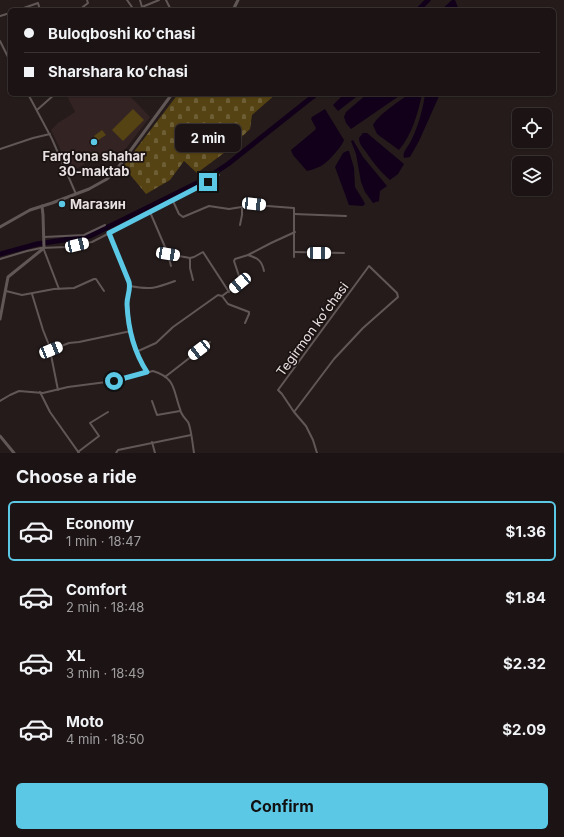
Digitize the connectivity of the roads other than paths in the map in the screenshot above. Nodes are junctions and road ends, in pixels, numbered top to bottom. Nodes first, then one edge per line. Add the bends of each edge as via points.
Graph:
1 (87, 0) edge
2 (140, 0) edge
3 (159, 0) edge
4 (142, 7) joint
5 (24, 8) edge
6 (39, 8) edge
7 (82, 8) edge
8 (0, 41) edge
9 (8, 57) edge
10 (29, 96) edge
11 (53, 96) edge
12 (171, 96) edge
13 (37, 110) junction
14 (50, 134) junction
15 (0, 149) edge
16 (219, 175) dead end
17 (76, 195) junction
18 (173, 201) junction
19 (42, 206) junction
20 (242, 206) junction
21 (150, 212) junction
22 (294, 214) junction
23 (346, 216) dead end
24 (106, 225) dead end
25 (240, 225) dead end
26 (0, 227) edge
27 (295, 232) junction
28 (109, 233) junction
29 (44, 237) junction
30 (44, 249) junction
31 (294, 252) junction
32 (344, 253) dead end
33 (168, 254) junction
34 (248, 255) junction
35 (294, 257) dead end
36 (190, 258) junction
37 (0, 259) edge
38 (172, 266) dead end
39 (264, 271) dead end
40 (193, 280) dead end
41 (175, 281) dead end
42 (130, 286) junction
43 (59, 289) junction
44 (4, 290) junction
45 (104, 291) dead end
46 (229, 292) junction
47 (32, 294) junction
48 (222, 296) junction
49 (0, 319) edge
50 (245, 323) dead end
51 (131, 331) junction
52 (210, 342) dead end
53 (51, 350) junction
54 (136, 352) junction
55 (147, 372) junction
56 (165, 377) junction
57 (58, 390) junction
58 (40, 392) junction
59 (0, 401) edge
60 (152, 401) dead end
61 (180, 411) junction
62 (108, 412) dead end
63 (294, 412) junction
64 (191, 435) junction
65 (0, 436) edge
66 (152, 442) junction
67 (14, 453) edge
68 (78, 453) edge
69 (116, 453) edge
70 (154, 453) edge
71 (194, 453) edge
72 (317, 453) edge

1 - 7 street via 88,3
2 - 4 street
3 - 4 street
5 - 6 street via 38,3
8 - 9 street
10 - 13 street
11 - 13 street
12 - 17 main road via 107,179
13 - 14 street
14 - 15 street
14 - 17 street
16 - 18 street
17 - 19 main road
18 - 20 street via 179,214 183,216 209,206 229,209
18 - 21 street
19 - 26 main road
19 - 29 main road
20 - 22 street via 254,204 294,208
20 - 25 street
21 - 28 street
21 - 33 street
22 - 23 street
22 - 27 street
24 - 29 street via 84,235
27 - 31 street
27 - 34 street
28 - 30 street via 92,242
28 - 42 street
29 - 30 main road
30 - 37 street
30 - 43 street
30 - 44 main road via 8,278
31 - 32 street
31 - 35 street
33 - 36 street
33 - 38 street
34 - 39 street via 259,260
34 - 46 street via 234,259 241,282
36 - 40 street
36 - 46 street via 204,253
41 - 42 street via 150,289
42 - 51 street via 127,305
43 - 45 street via 74,288 94,279
43 - 47 street
44 - 47 street via 22,295
44 - 49 main road
46 - 48 street
47 - 53 street
48 - 50 street via 228,304 249,312
48 - 54 street via 218,295 173,327 156,343
51 - 53 street via 69,343
51 - 54 street
52 - 56 street
53 - 57 street
54 - 55 street
55 - 56 street via 153,371
55 - 57 street via 114,381
56 - 61 street via 175,390
57 - 58 street
58 - 59 street via 19,391
58 - 68 street via 50,412
60 - 61 street via 157,415
61 - 64 street via 189,423
62 - 68 street via 90,422 99,436
63 - 63 street, Tegirmon koʻchasi via 278,390 369,266 397,293 398,297 363,328 334,359
63 - 72 street via 306,426
64 - 66 street
64 - 71 street
65 - 67 main road
66 - 69 street via 118,450
66 - 70 street

